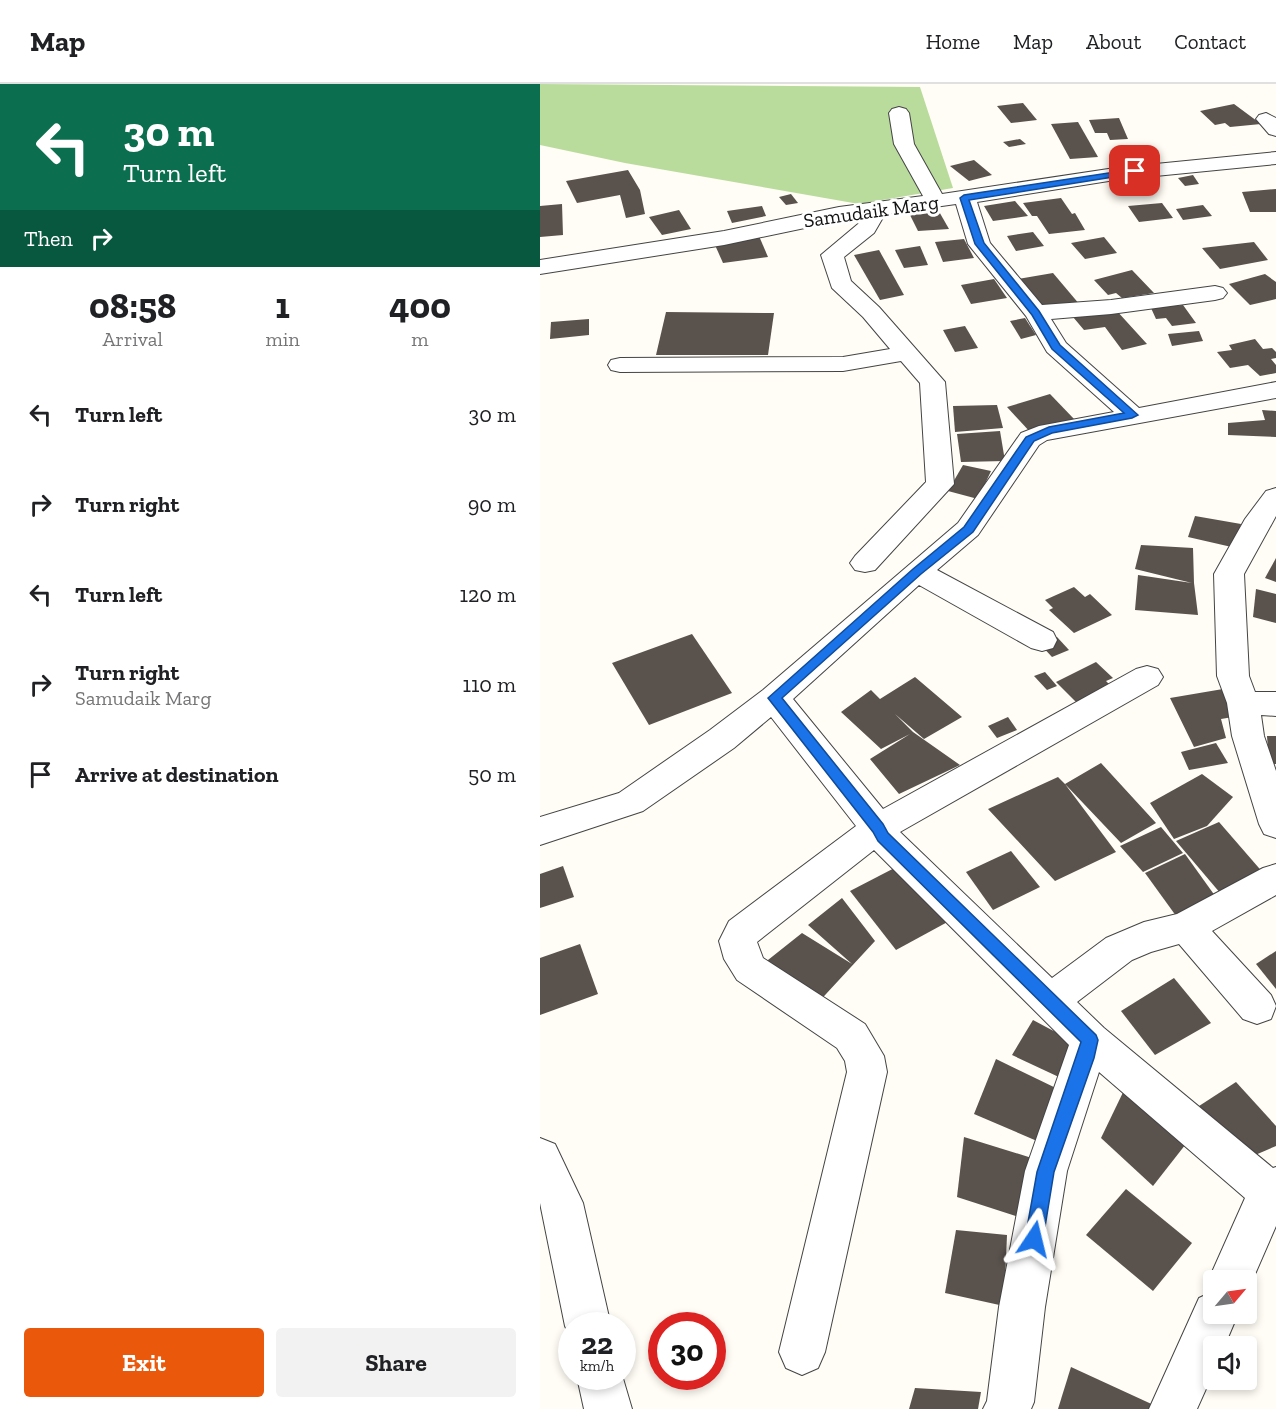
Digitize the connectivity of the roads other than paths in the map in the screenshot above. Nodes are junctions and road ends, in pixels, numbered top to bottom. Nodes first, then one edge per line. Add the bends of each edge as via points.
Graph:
1 (899, 113) dead end
2 (1276, 158) edge
3 (964, 198) junction
4 (936, 201) junction
5 (878, 208) junction
6 (540, 267) edge
7 (1215, 292) dead end
8 (1036, 314) junction
9 (906, 353) junction
10 (620, 365) dead end
11 (1276, 390) edge
12 (1132, 415) junction
13 (1276, 497) edge
14 (865, 563) dead end
15 (917, 572) junction
16 (1042, 640) dead end
17 (1147, 677) dead end
18 (774, 698) junction
19 (1243, 702) junction
20 (1276, 704) edge
21 (1276, 824) edge
22 (878, 828) junction
23 (540, 831) edge
24 (1276, 878) edge
25 (1186, 927) junction
26 (1051, 1000) junction
27 (1257, 1007) dead end
28 (1090, 1040) junction
29 (540, 1158) edge
30 (1273, 1189) edge
31 (1235, 1270) edge
32 (585, 1312) edge
33 (1211, 1324) edge
34 (802, 1352) dead end
35 (603, 1390) edge
36 (608, 1409) edge
37 (1007, 1409) edge
38 (1173, 1409) edge

1 - 4 street via 904,144
2 - 3 street, Samudaik Marg via 1115,174
3 - 4 street, Samudaik Marg
3 - 8 street via 979,244
4 - 5 street, Samudaik Marg
5 - 6 street, Samudaik Marg
5 - 9 street via 866,228 832,255 840,283
7 - 8 street
8 - 12 street via 1056,346
9 - 10 street via 843,364
9 - 14 street via 932,382 940,484
11 - 12 street
12 - 15 street via 1049,431 1030,439 968,530
13 - 19 street via 1255,525 1229,574 1233,676
15 - 16 street
15 - 18 street
17 - 22 street
18 - 22 street
18 - 23 street via 631,802
19 - 20 street
19 - 21 street via 1248,736
22 - 26 street
22 - 34 street via 742,932 738,941 750,969 851,1036 864,1056 867,1072
24 - 25 street
25 - 26 street via 1119,949
25 - 27 street
26 - 28 street
28 - 30 street
28 - 37 street via 1046,1172
29 - 32 street via 562,1203
30 - 31 street
33 - 38 street
35 - 36 street

